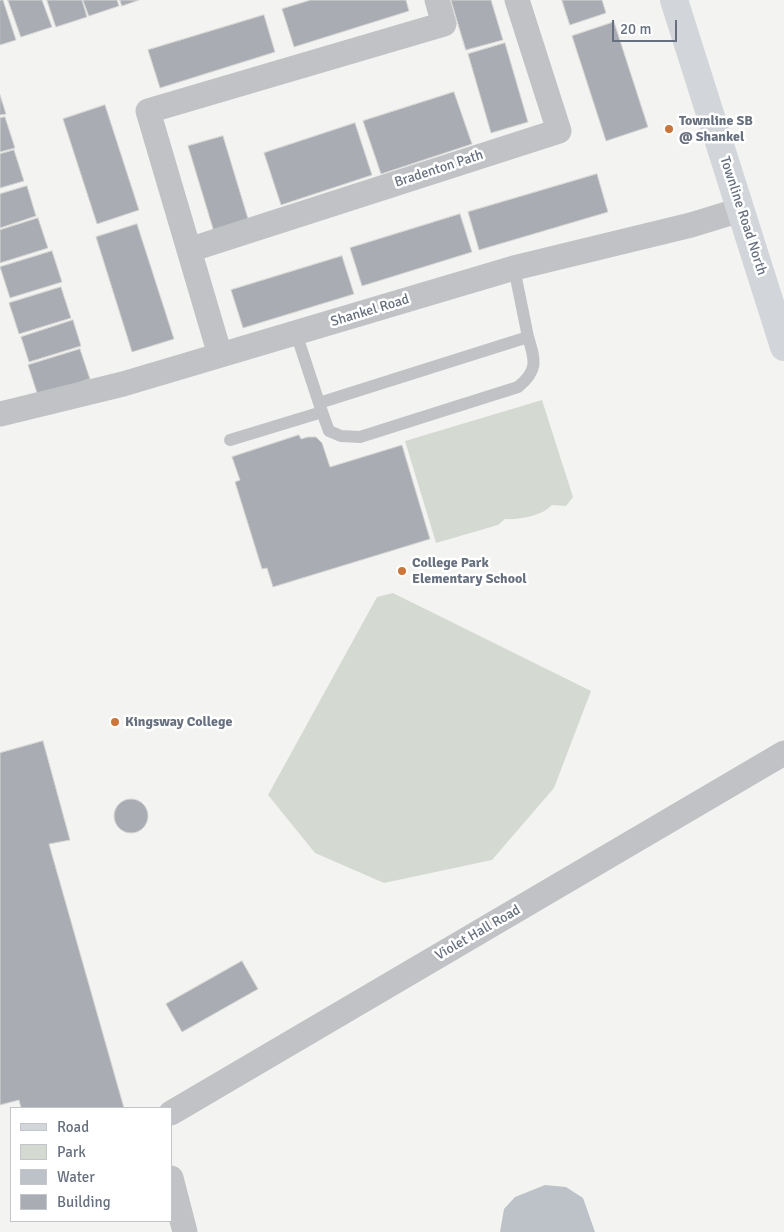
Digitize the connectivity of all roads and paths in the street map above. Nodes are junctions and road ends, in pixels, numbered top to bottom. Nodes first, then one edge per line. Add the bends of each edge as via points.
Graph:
1 (437, 0) edge
2 (517, 0) edge
3 (674, 0) edge
4 (740, 210) junction
5 (188, 250) junction
6 (514, 268) junction
7 (296, 333) junction
8 (528, 337) junction
9 (784, 347) edge
10 (220, 355) junction
11 (320, 408) junction
12 (0, 414) edge
13 (230, 440) dead end
14 (784, 753) edge
15 (172, 1112) edge
16 (172, 1182) edge
17 (185, 1232) edge

1 - 5 street via 444,24 148,111
2 - 5 street, Bradenton Path via 560,130
3 - 4 main road, Townline Road North
4 - 6 street, Shankel Road via 692,226
4 - 9 main road, Townline Road North
5 - 10 street
6 - 7 street, Shankel Road
6 - 8 lane
7 - 10 street, Shankel Road
7 - 11 lane
8 - 11 lane
8 - 11 lane via 535,362 530,378 518,387 360,438 330,431
10 - 12 street, Shankel Road via 123,384
11 - 13 lane
14 - 15 street, Violet Hall Road
16 - 17 street

